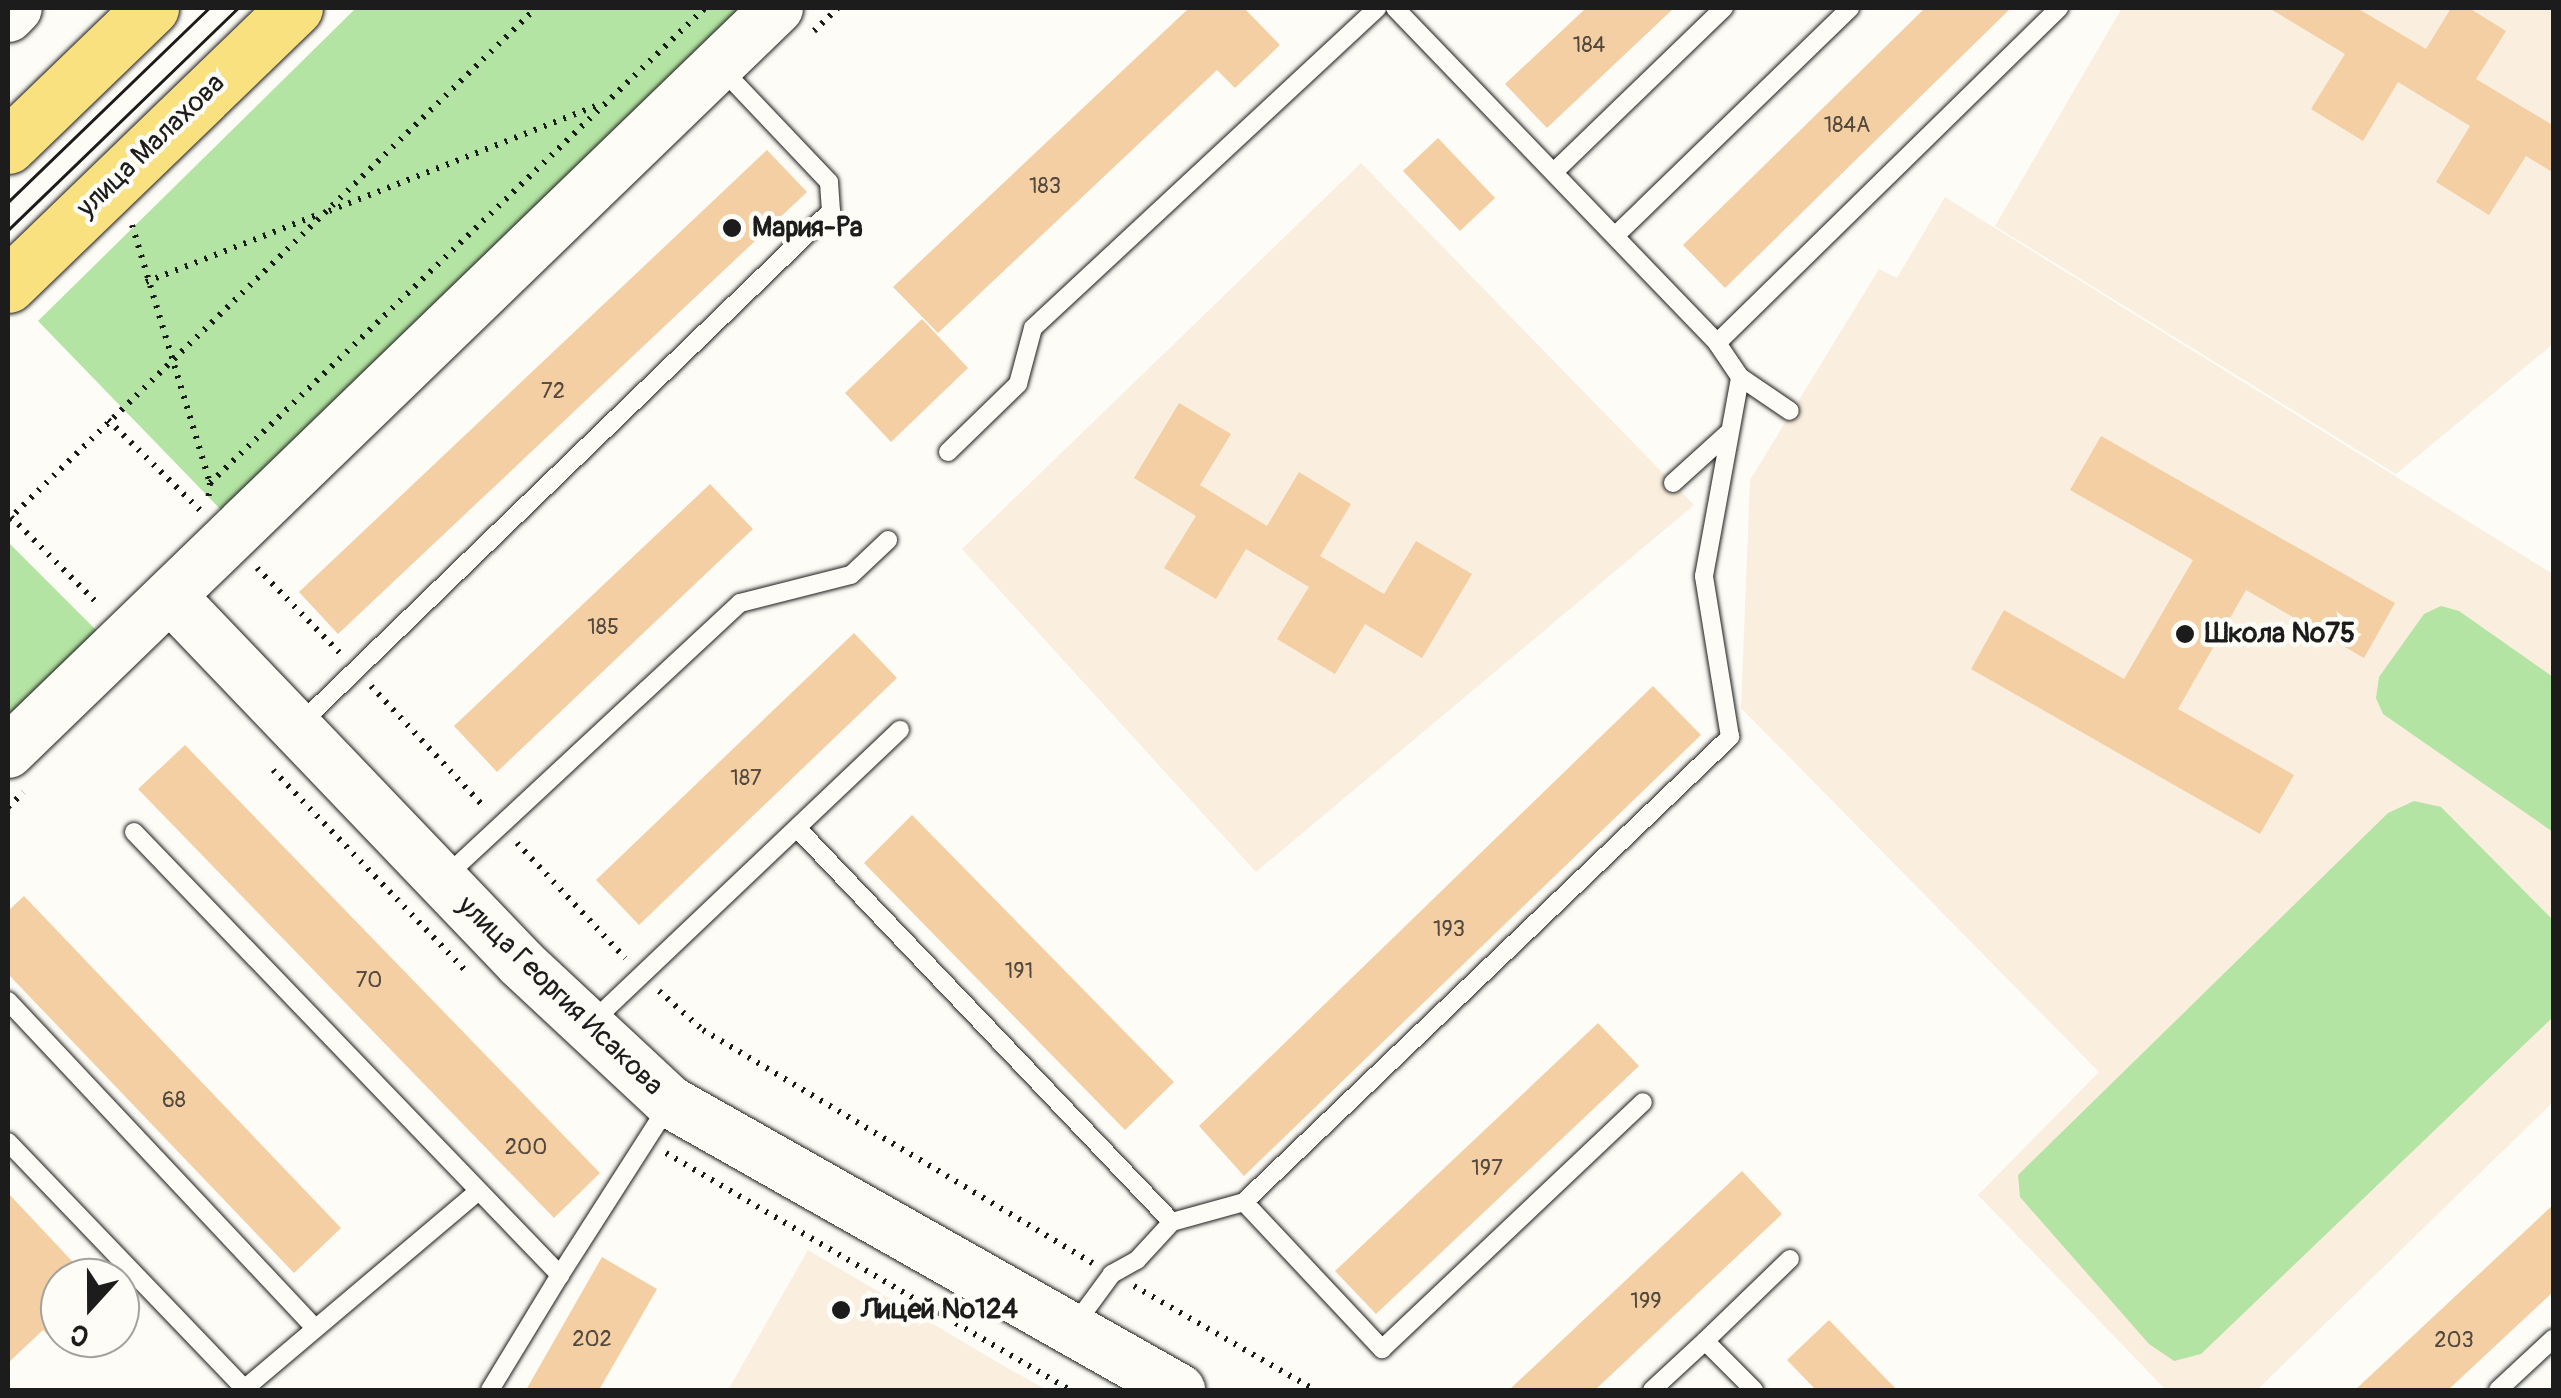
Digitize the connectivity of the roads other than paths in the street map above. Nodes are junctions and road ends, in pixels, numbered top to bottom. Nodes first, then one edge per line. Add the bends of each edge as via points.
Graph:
1 (16, 8) edge
2 (151, 8) edge
3 (295, 8) edge
4 (778, 8) edge
5 (1376, 8) edge
6 (1395, 8) edge
7 (1724, 8) edge
8 (1850, 8) edge
9 (2059, 8) edge
10 (8, 16) edge
11 (718, 65) junction
12 (8, 146) edge
13 (1555, 171) junction
14 (1616, 235) junction
15 (8, 284) edge
16 (1717, 342) junction
17 (1740, 376) junction
18 (1790, 411) dead end
19 (1727, 434) junction
20 (948, 452) dead end
21 (1673, 483) dead end
22 (888, 540) dead end
23 (170, 596) junction
24 (297, 727) junction
25 (900, 730) dead end
26 (8, 752) edge
27 (797, 828) junction
28 (134, 832) dead end
29 (441, 881) junction
30 (8, 1001) edge
31 (587, 1027) junction
32 (670, 1102) junction
33 (1643, 1102) dead end
34 (8, 1142) edge
35 (477, 1192) junction
36 (1244, 1202) junction
37 (1172, 1222) junction
38 (1790, 1259) dead end
39 (560, 1275) junction
40 (314, 1327) junction
41 (1072, 1329) junction
42 (2554, 1338) edge
43 (1705, 1340) junction
44 (244, 1390) edge
45 (490, 1390) edge
46 (1180, 1390) edge
47 (1652, 1390) edge
48 (1754, 1390) edge
49 (2498, 1390) edge

1 - 10 street
2 - 12 main road
3 - 15 main road, улица Малахова
4 - 11 street
5 - 20 lane via 1034,328 1018,384
6 - 13 lane
7 - 13 lane
8 - 14 lane
9 - 16 lane
11 - 23 street
11 - 24 lane via 828,182 831,211
13 - 14 lane
14 - 16 lane
16 - 17 lane
17 - 18 lane
17 - 19 lane
19 - 21 lane
19 - 36 lane via 1704,576 1730,738
22 - 29 lane via 851,576 740,603
23 - 24 street, улица Георгия Исакова
23 - 26 street
24 - 29 street, улица Георгия Исакова
25 - 27 lane
27 - 31 lane
27 - 37 lane
28 - 35 lane
29 - 31 street, улица Георгия Исакова
30 - 40 lane
31 - 32 street, улица Георгия Исакова
32 - 39 lane
32 - 41 street, улица Георгия Исакова
33 - 36 lane via 1382,1349
34 - 44 lane
35 - 39 lane
35 - 40 lane
36 - 37 lane
37 - 41 lane via 1136,1260 1112,1274
38 - 43 lane
39 - 45 lane
40 - 44 lane
41 - 46 street, улица Георгия Исакова
42 - 49 lane
43 - 47 lane
43 - 48 lane

